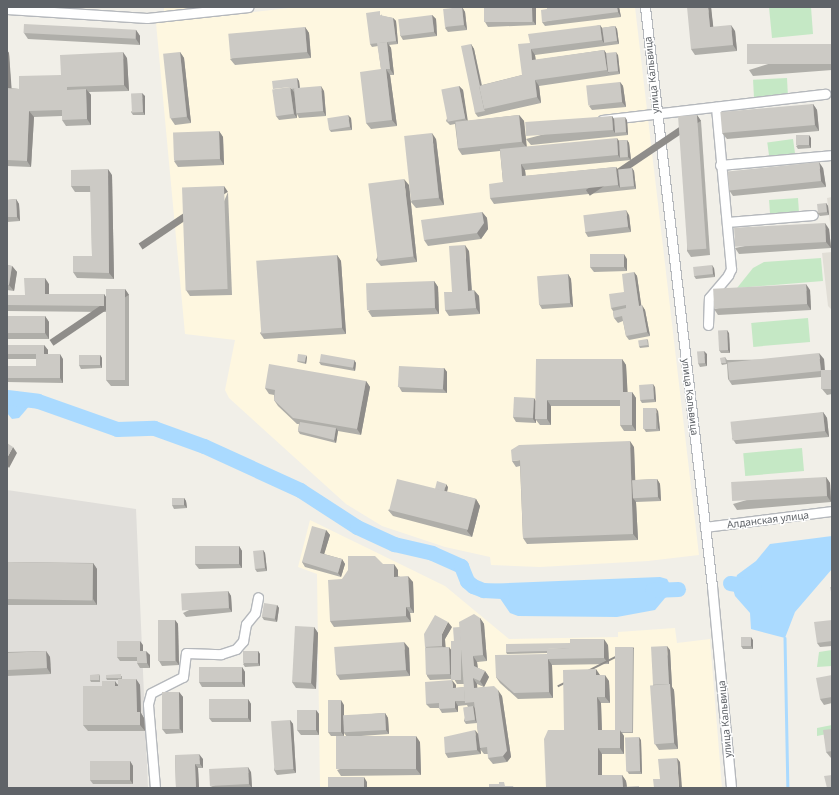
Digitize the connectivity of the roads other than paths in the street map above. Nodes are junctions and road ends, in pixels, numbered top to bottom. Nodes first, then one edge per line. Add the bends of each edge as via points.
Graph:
1 (248, 7) edge
2 (645, 7) edge
3 (7, 9) edge
4 (825, 94) dead end
5 (716, 107) junction
6 (657, 114) junction
7 (589, 121) edge
8 (831, 156) edge
9 (720, 165) junction
10 (813, 215) dead end
11 (727, 222) junction
12 (708, 325) dead end
13 (832, 511) edge
14 (705, 527) junction
15 (258, 597) dead end
16 (155, 788) edge
17 (730, 788) edge

1 - 3 street via 148,18
2 - 6 street, улица Кальвица
4 - 5 street
5 - 6 street
5 - 9 street
6 - 7 street
6 - 14 street, улица Кальвица
8 - 9 street
9 - 11 street
10 - 11 street
11 - 12 street via 731,269 709,298
13 - 14 street, Алданская улица
14 - 17 street, улица Кальвица
15 - 16 street via 255,612 246,624 243,641 236,649 228,653 186,653 182,677 151,693 148,704

